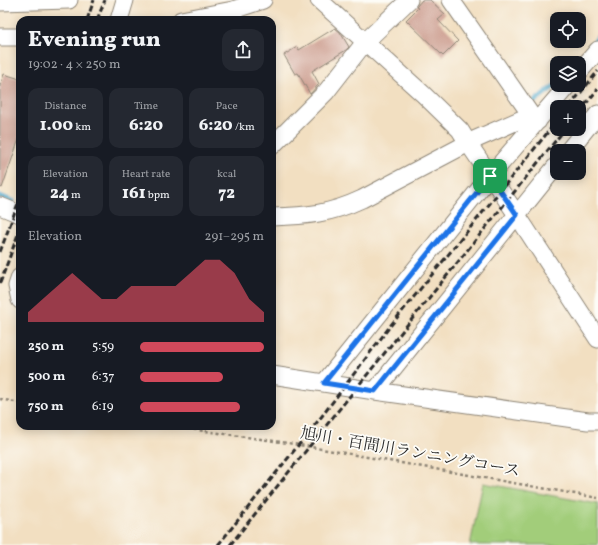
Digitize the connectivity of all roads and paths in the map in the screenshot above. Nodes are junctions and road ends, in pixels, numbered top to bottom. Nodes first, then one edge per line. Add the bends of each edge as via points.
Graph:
1 (69, 0) edge
2 (125, 0) edge
3 (262, 0) edge
4 (319, 0) edge
5 (409, 0) edge
6 (451, 0) edge
7 (0, 2) edge
8 (120, 16) edge
9 (204, 16) edge
10 (0, 37) edge
11 (16, 37) edge
12 (365, 42) junction
13 (598, 50) edge
14 (586, 64) edge
15 (558, 92) edge
16 (530, 112) junction
17 (598, 114) edge
18 (466, 139) junction
19 (276, 142) edge
20 (574, 144) edge
21 (550, 174) edge
22 (490, 176) junction
23 (0, 206) edge
24 (16, 212) edge
25 (517, 215) junction
26 (276, 217) edge
27 (598, 339) edge
28 (276, 376) edge
29 (324, 383) junction
30 (375, 391) junction
31 (0, 399) edge
32 (16, 402) edge
33 (598, 421) edge
34 (198, 430) edge
35 (598, 498) edge

1 - 7 street
2 - 8 street
3 - 9 street
4 - 12 street
5 - 12 street
6 - 16 street
10 - 11 street
12 - 18 street via 423,94
12 - 19 street via 326,92
13 - 14 street
15 - 16 street
16 - 18 street
16 - 22 street
17 - 20 street
18 - 22 street
18 - 26 street via 343,208 310,215
21 - 25 street
22 - 25 street
22 - 29 street
23 - 24 street
25 - 27 street
25 - 30 street
28 - 29 street
29 - 30 street
30 - 33 street
31 - 32 path
34 - 35 path, 旭川・百間川ランニングコース via 288,443

